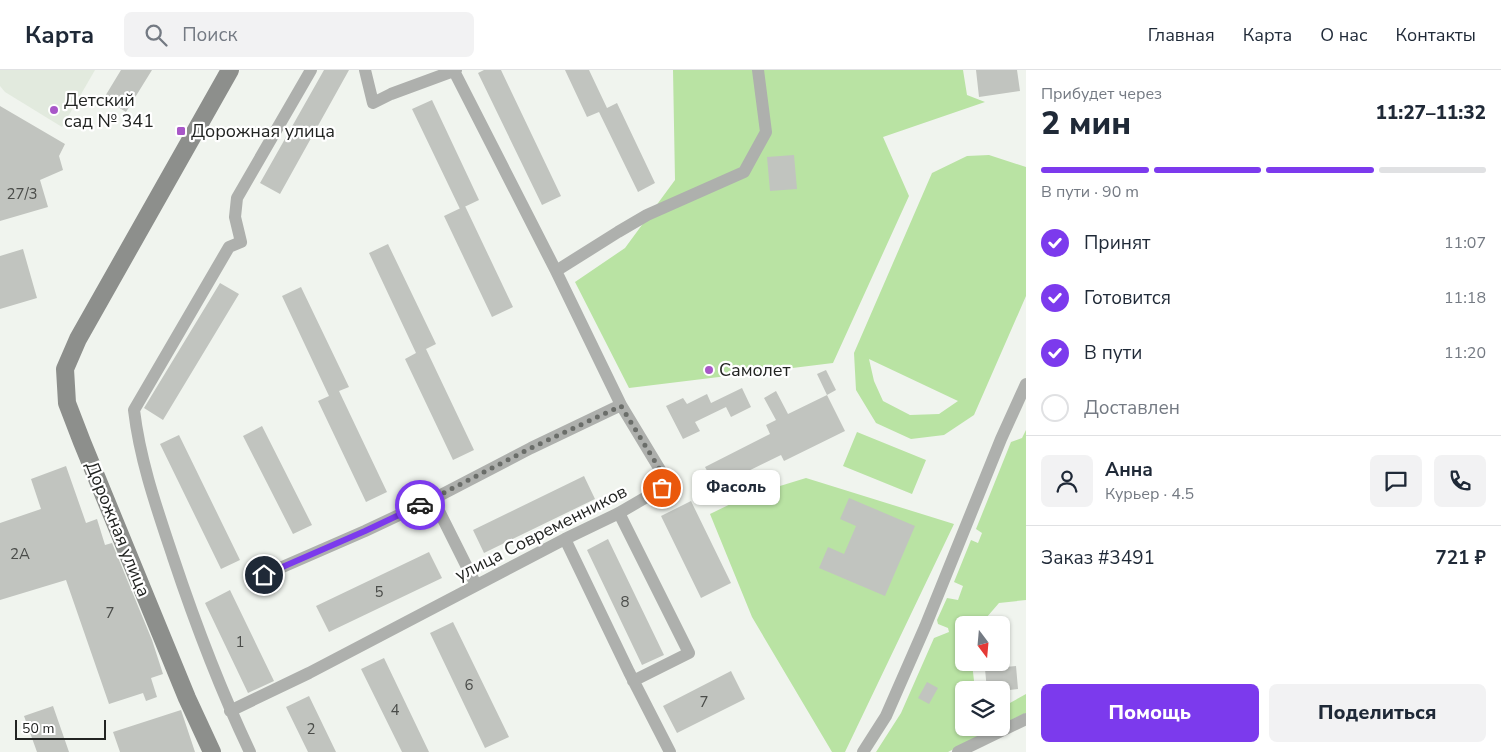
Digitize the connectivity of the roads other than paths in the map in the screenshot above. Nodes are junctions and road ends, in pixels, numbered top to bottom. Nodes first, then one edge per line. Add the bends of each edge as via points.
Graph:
1 (230, 70) edge
2 (311, 70) edge
3 (365, 70) edge
4 (455, 70) edge
5 (758, 70) edge
6 (556, 271) junction
7 (1026, 384) edge
8 (621, 406) junction
9 (433, 499) junction
10 (619, 513) junction
11 (566, 539) junction
12 (264, 575) dead end
13 (476, 585) junction
14 (633, 681) junction
15 (230, 711) junction
16 (1026, 719) edge
17 (212, 752) edge
18 (250, 752) edge
19 (670, 752) edge
20 (863, 752) edge
21 (958, 752) edge

1 - 17 street, Дорожная улица via 78,339 65,369 67,403
2 - 15 street via 237,198 235,217 240,242 229,247 134,410 137,438 151,492
3 - 4 street via 373,103
4 - 6 street, улица Современников
5 - 6 street via 766,132 744,172 647,215
6 - 8 street, улица Современников
7 - 20 street via 890,707
8 - 9 street
8 - 10 street, улица Современников via 665,478 662,488
9 - 12 street
9 - 13 street
10 - 11 street, улица Современников
10 - 14 street via 689,653
11 - 13 street, улица Современников
11 - 14 street
13 - 15 street, улица Современников
14 - 19 street
15 - 18 street
16 - 21 street

